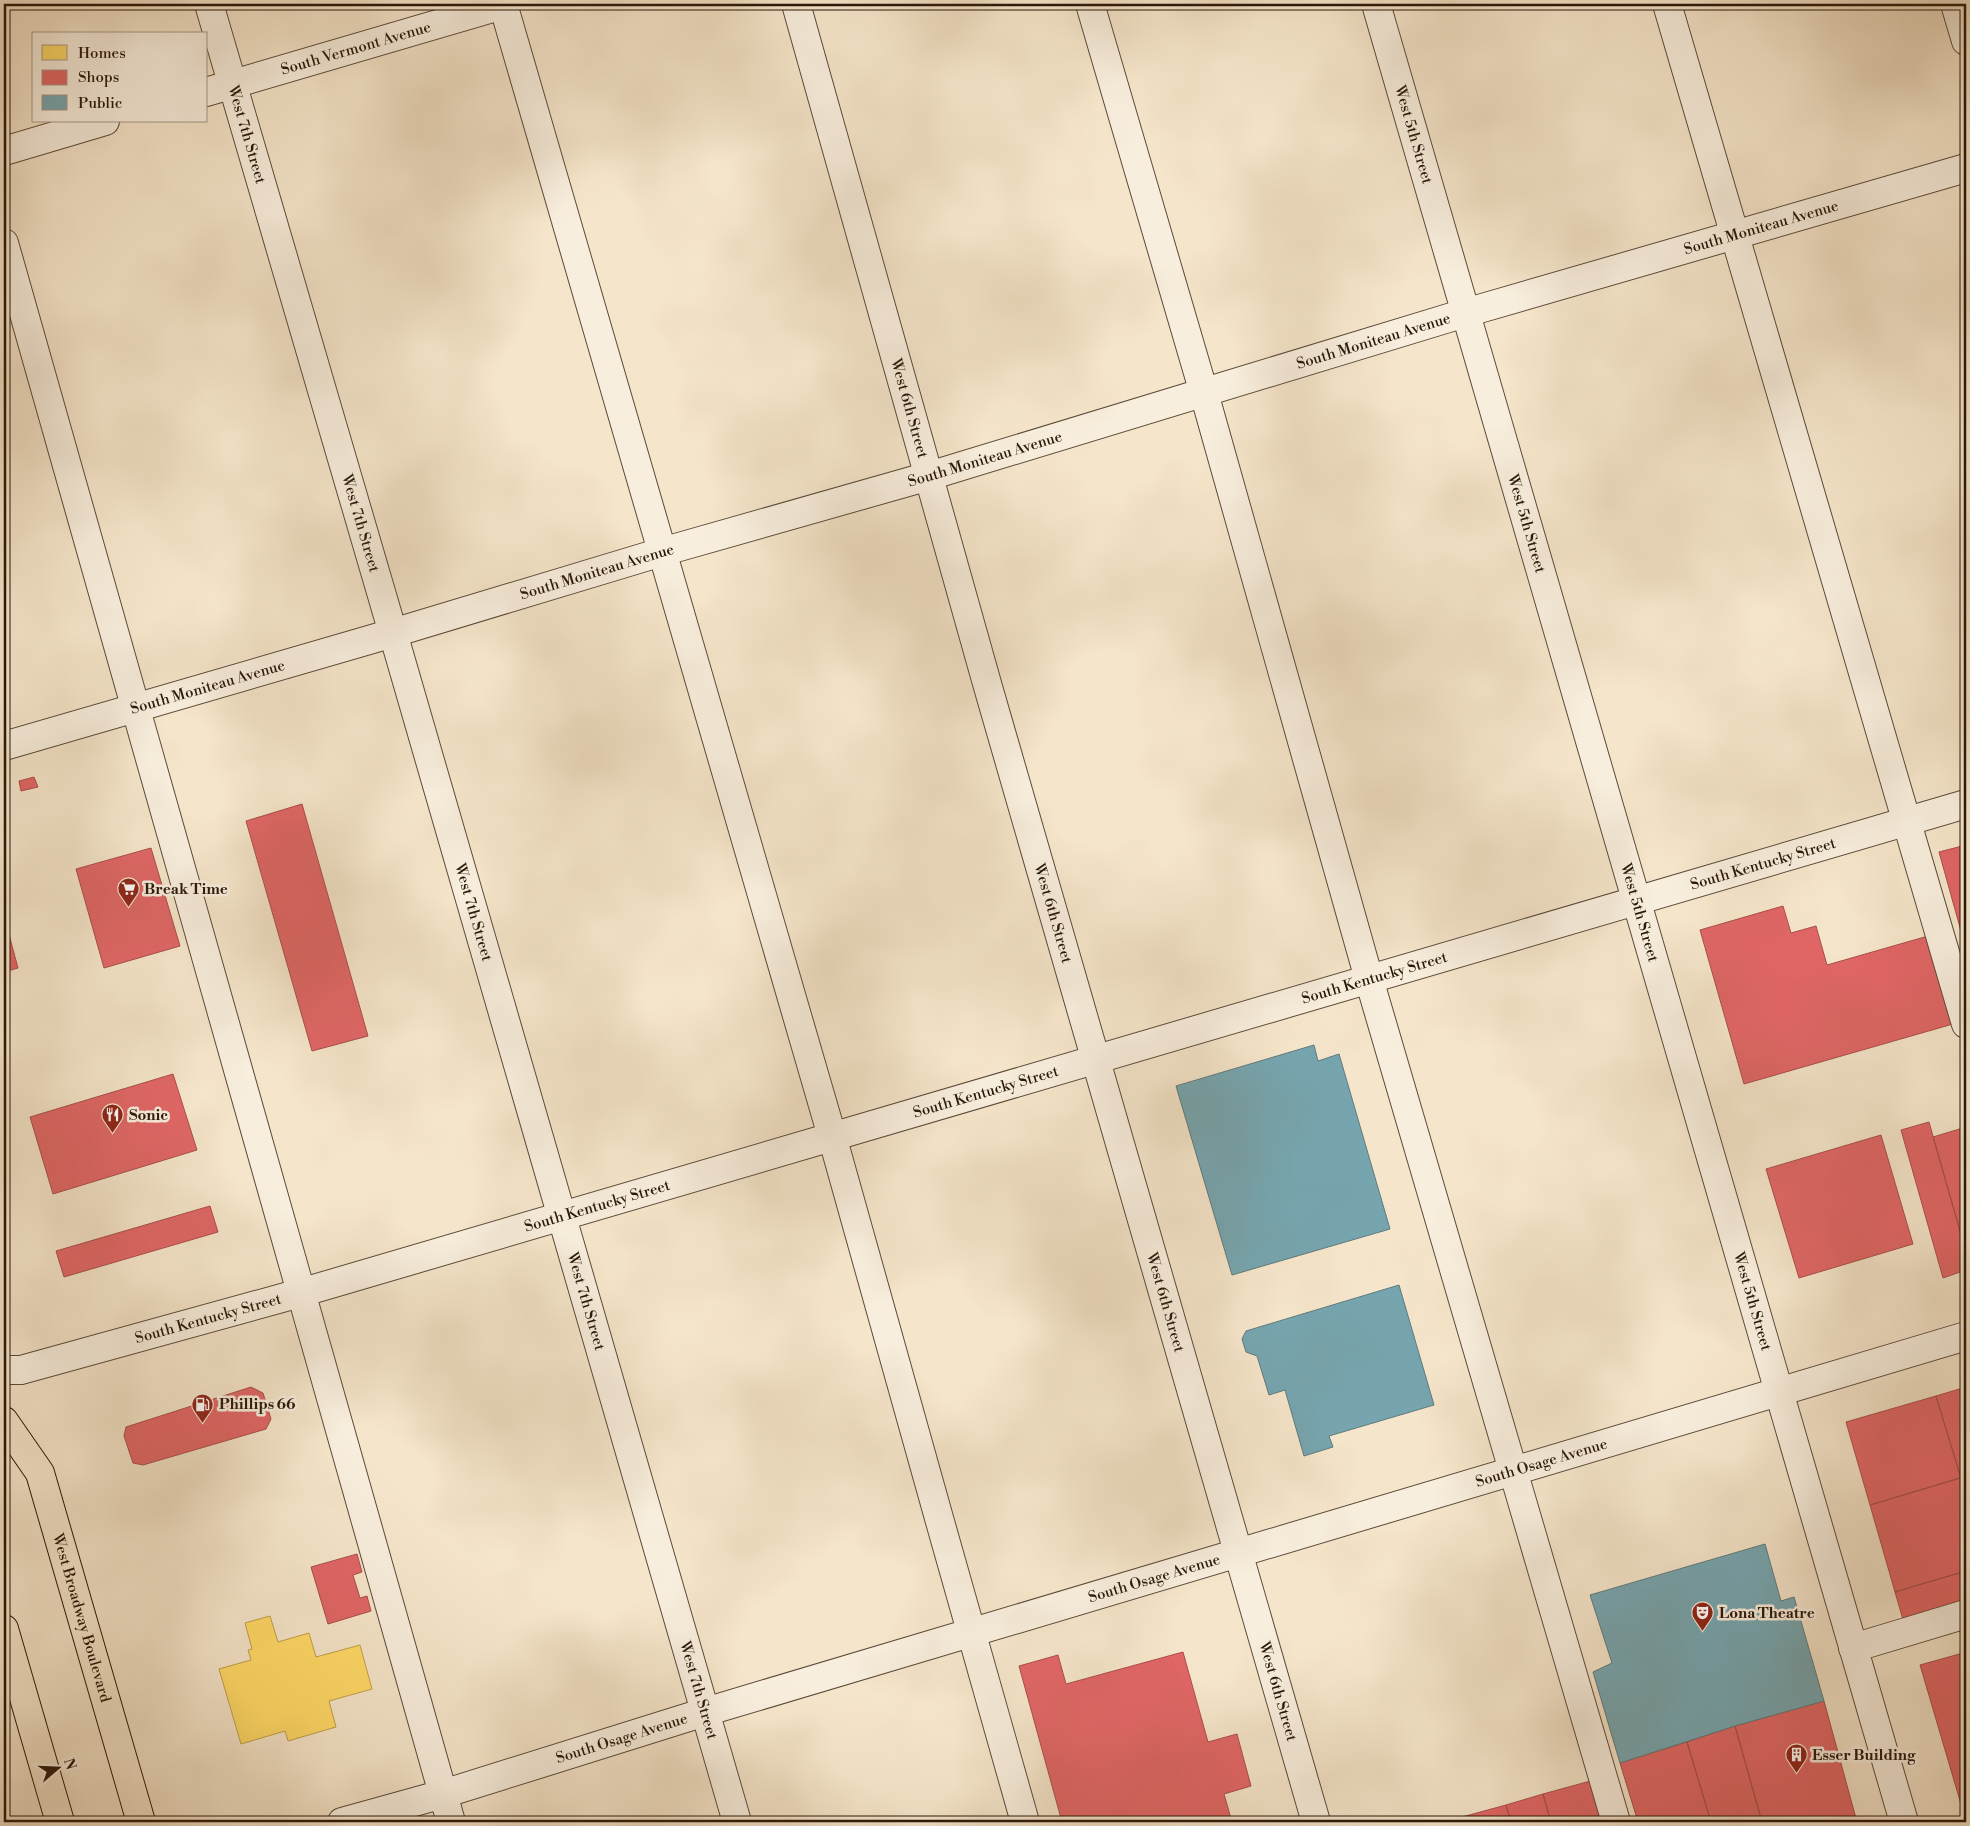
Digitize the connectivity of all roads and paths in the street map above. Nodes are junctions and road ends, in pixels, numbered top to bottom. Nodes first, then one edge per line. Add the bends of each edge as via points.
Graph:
1 (209, 4) edge
2 (504, 4) edge
3 (796, 4) edge
4 (1090, 4) edge
5 (1376, 4) edge
6 (1667, 4) edge
7 (1956, 4) edge
8 (1966, 41) edge
9 (232, 84) junction
10 (208, 91) edge
11 (102, 122) edge
12 (4, 151) edge
13 (1966, 168) edge
14 (1736, 234) junction
15 (4, 242) edge
16 (1466, 313) junction
17 (1204, 393) junction
18 (929, 476) junction
19 (665, 551) junction
20 (393, 633) junction
21 (135, 709) junction
22 (4, 746) edge
23 (1966, 804) edge
24 (1908, 821) junction
25 (1636, 900) junction
26 (1369, 979) junction
27 (1966, 1024) edge
28 (1096, 1059) junction
29 (833, 1138) junction
30 (561, 1216) junction
31 (300, 1293) junction
32 (1966, 1336) edge
33 (4, 1370) edge
34 (1779, 1392) junction
35 (4, 1422) edge
36 (1513, 1470) junction
37 (1240, 1553) junction
38 (1966, 1614) edge
39 (4, 1629) edge
40 (970, 1634) junction
41 (1853, 1648) junction
42 (705, 1712) junction
43 (443, 1794) junction
44 (60, 1822) edge
45 (141, 1822) edge
46 (342, 1822) edge
47 (451, 1822) edge
48 (737, 1822) edge
49 (1025, 1822) edge
50 (1316, 1822) edge
51 (1616, 1822) edge
52 (1904, 1822) edge

1 - 9 street, West 7th Street
2 - 9 street, South Vermont Avenue
2 - 19 street
3 - 18 street, West 6th Street
4 - 17 street
5 - 16 street, West 5th Street
6 - 14 street
7 - 8 street
9 - 10 street, South Vermont Avenue
9 - 20 street, West 7th Street
11 - 12 street
13 - 14 street, South Moniteau Avenue
14 - 16 street, South Moniteau Avenue
14 - 24 street
15 - 21 street
16 - 17 street, South Moniteau Avenue
16 - 25 street, West 5th Street
17 - 18 street, South Moniteau Avenue
17 - 26 street
18 - 19 street, South Moniteau Avenue
18 - 28 street, West 6th Street
19 - 20 street, South Moniteau Avenue
19 - 29 street
20 - 21 street, South Moniteau Avenue
20 - 30 street, West 7th Street
21 - 22 street, South Moniteau Avenue
21 - 31 street
23 - 24 street, South Kentucky Street
24 - 25 street, South Kentucky Street
24 - 27 street
25 - 26 street, South Kentucky Street
25 - 34 street, West 5th Street
26 - 28 street, South Kentucky Street
26 - 36 street
28 - 29 street, South Kentucky Street
28 - 37 street, West 6th Street
29 - 30 street, South Kentucky Street
29 - 40 street
30 - 31 street, South Kentucky Street
30 - 42 street, West 7th Street
31 - 33 street, South Kentucky Street via 21,1370
31 - 43 street
32 - 34 street, South Osage Avenue
34 - 36 street, South Osage Avenue
34 - 41 street, West 5th Street
35 - 45 highway, West Broadway Boulevard via 40,1473
36 - 37 street, South Osage Avenue
36 - 51 street
37 - 40 street, South Osage Avenue
37 - 50 street, West 6th Street
38 - 41 street
39 - 44 highway
40 - 42 street, South Osage Avenue
40 - 49 street
41 - 52 street, West 5th Street
42 - 43 street, South Osage Avenue
42 - 48 street, West 7th Street
43 - 46 street, South Osage Avenue
43 - 47 street

